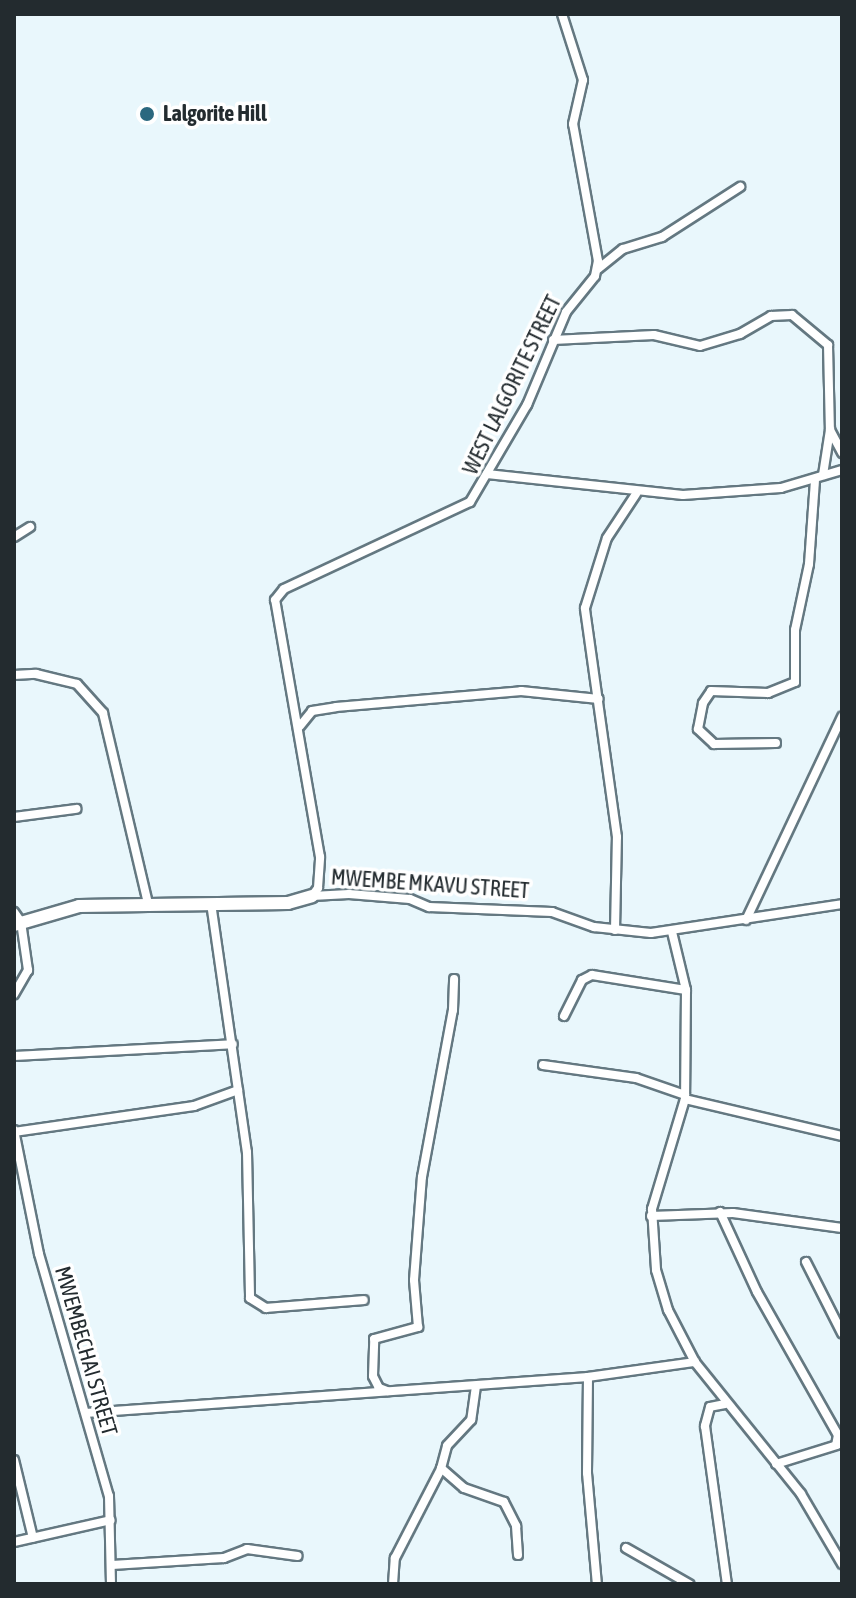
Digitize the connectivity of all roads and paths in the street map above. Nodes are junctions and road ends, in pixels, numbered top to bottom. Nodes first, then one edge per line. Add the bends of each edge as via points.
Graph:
1 (562, 14) edge
2 (740, 187) dead end
3 (598, 269) junction
4 (553, 340) junction
5 (830, 430) junction
6 (842, 453) edge
7 (842, 470) edge
8 (487, 474) junction
9 (819, 478) junction
10 (636, 494) junction
11 (30, 527) dead end
12 (14, 537) edge
13 (14, 675) edge
14 (599, 699) junction
15 (842, 717) edge
16 (300, 727) junction
17 (776, 743) dead end
18 (76, 809) dead end
19 (14, 817) edge
20 (312, 896) junction
21 (211, 903) junction
22 (148, 904) junction
23 (842, 904) edge
24 (16, 920) edge
25 (746, 920) junction
26 (615, 930) junction
27 (672, 932) junction
28 (454, 979) dead end
29 (686, 990) junction
30 (14, 994) edge
31 (564, 1016) dead end
32 (233, 1044) junction
33 (14, 1056) edge
34 (543, 1065) dead end
35 (238, 1090) junction
36 (685, 1097) junction
37 (14, 1131) edge
38 (842, 1136) edge
39 (720, 1212) junction
40 (651, 1216) junction
41 (842, 1228) edge
42 (806, 1262) dead end
43 (364, 1300) dead end
44 (842, 1333) edge
45 (695, 1362) junction
46 (588, 1377) junction
47 (476, 1386) junction
48 (388, 1392) junction
49 (725, 1404) junction
50 (86, 1413) junction
51 (839, 1444) edge
52 (14, 1460) edge
53 (776, 1464) junction
54 (441, 1468) junction
55 (111, 1520) junction
56 (33, 1538) junction
57 (14, 1542) edge
58 (626, 1548) dead end
59 (518, 1555) dead end
60 (298, 1556) dead end
61 (842, 1564) edge
62 (112, 1565) junction
63 (111, 1584) edge
64 (393, 1584) edge
65 (597, 1584) edge
66 (689, 1584) edge
67 (727, 1584) edge

1 - 3 street via 582,70 583,94 573,124
2 - 3 street, WEST LALGORITE STREET via 662,237 623,249
3 - 4 street, WEST LALGORITE STREET via 576,296
4 - 5 street via 635,334 700,346 740,334 771,316 792,315 828,345
4 - 8 street, WEST LALGORITE STREET via 527,405
5 - 6 street
5 - 9 street
7 - 9 street
8 - 10 street
8 - 16 street, WEST LALGORITE STREET via 470,502 279,594 277,618
9 - 10 street via 754,491
9 - 17 street via 795,630 795,682 768,693 711,691 698,729 714,744
10 - 14 street via 607,538 586,594 585,620
11 - 12 street
13 - 22 street via 36,674 77,684 103,713
14 - 16 street via 521,691 336,707 312,711
14 - 26 street via 619,860
15 - 25 street
16 - 20 street, WEST LALGORITE STREET via 320,857 318,888
18 - 19 street
20 - 21 street, MWEMBE MKAVU STREET via 288,903
20 - 26 street, MWEMBE MKAVU STREET via 349,894 410,899 429,907 552,912
21 - 22 street, MWEMBE MKAVU STREET
21 - 32 street
22 - 24 street, MWEMBE MKAVU STREET via 79,906
23 - 25 street, MWEMBE MKAVU STREET
24 - 30 street via 28,970
25 - 27 street, MWEMBE MKAVU STREET
26 - 27 street, MWEMBE MKAVU STREET
27 - 29 street
28 - 48 street via 422,1177 414,1280 418,1327 374,1339 375,1383
29 - 31 street via 592,975 582,980
29 - 36 street
32 - 33 street
32 - 35 street
34 - 36 street via 636,1078
35 - 37 street via 194,1106
35 - 43 street via 247,1152 250,1298 266,1308
36 - 38 street
36 - 40 street
37 - 50 street, MWEMBECHAI STREET via 39,1254
39 - 40 street
39 - 41 street
39 - 51 street
40 - 45 street via 662,1292
42 - 44 street
45 - 46 street
45 - 49 street
46 - 47 street
46 - 65 street via 587,1473
47 - 48 street
47 - 54 street via 471,1420 447,1446
48 - 50 street
49 - 53 street
49 - 67 street via 710,1407 705,1426
50 - 55 street, MWEMBECHAI STREET
51 - 53 street
52 - 56 street
53 - 61 street via 822,1524
54 - 59 street via 446,1478 464,1488 504,1502 516,1526
54 - 64 street via 395,1558
55 - 56 street
55 - 62 street, MWEMBECHAI STREET
56 - 57 street
58 - 66 street
60 - 62 street via 247,1549 224,1558
62 - 63 street, MWEMBECHAI STREET

